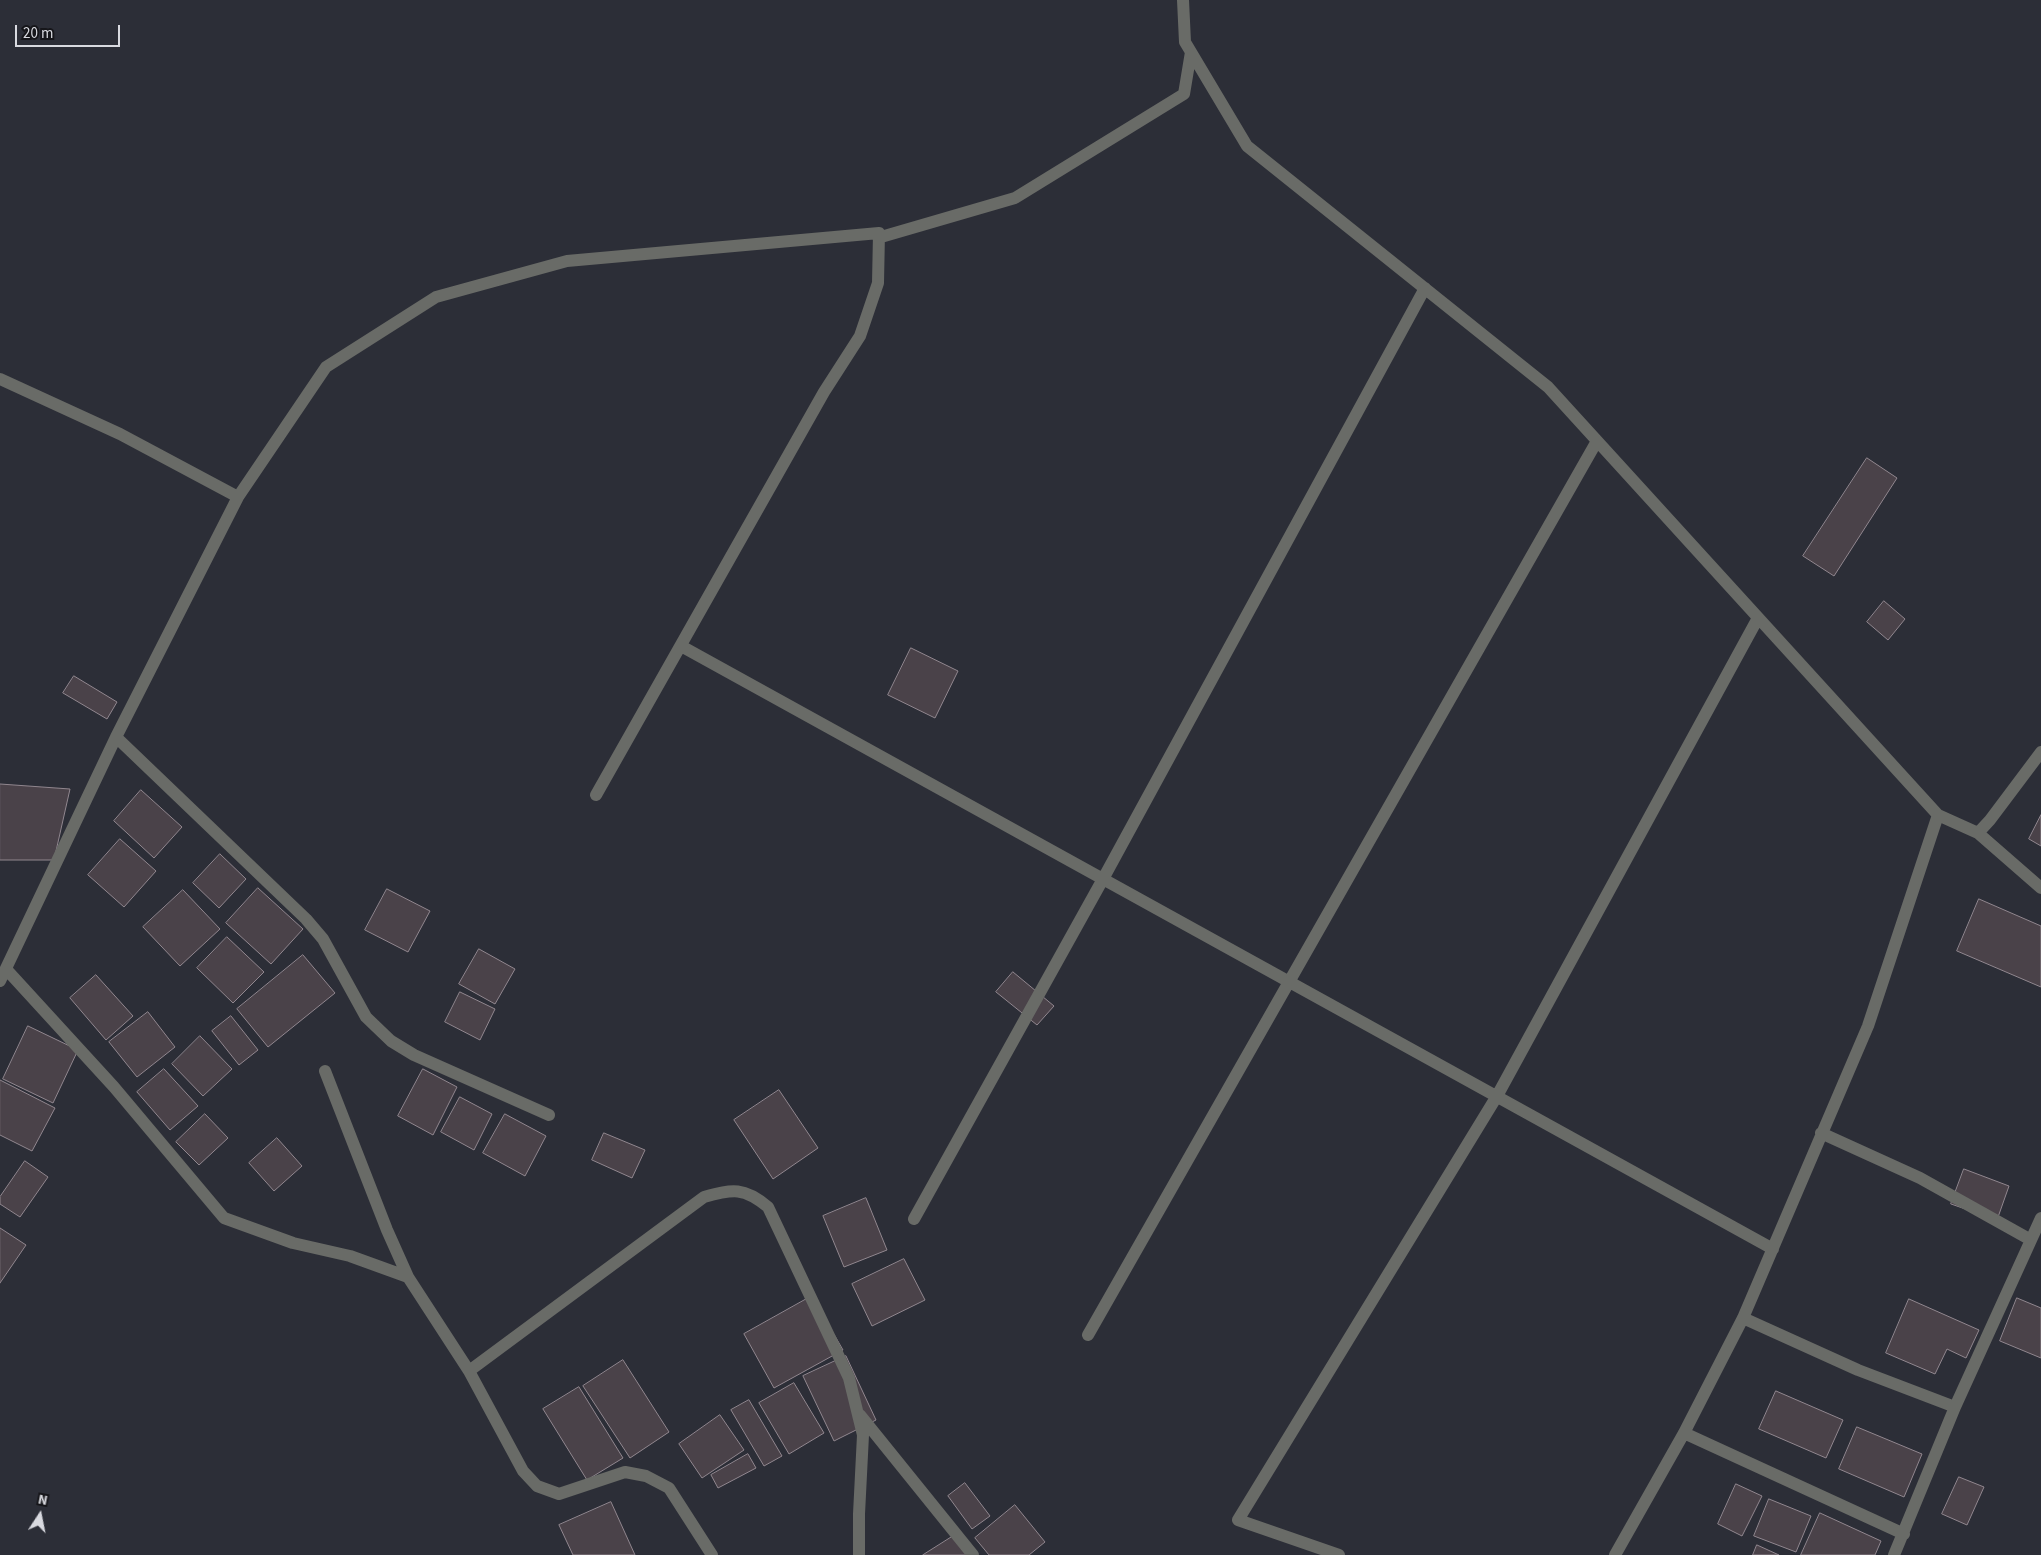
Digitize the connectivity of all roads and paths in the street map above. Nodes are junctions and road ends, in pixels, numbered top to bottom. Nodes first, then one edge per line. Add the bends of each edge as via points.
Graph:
1 (1183, 0) edge
2 (1191, 52) junction
3 (879, 233) junction
4 (1425, 288) junction
5 (0, 379) edge
6 (1598, 441) junction
7 (238, 497) junction
8 (1758, 618) junction
9 (681, 646) junction
10 (116, 737) junction
11 (2041, 752) edge
12 (596, 795) dead end
13 (1938, 816) junction
14 (1978, 833) junction
15 (1104, 879) junction
16 (2041, 888) edge
17 (6, 969) junction
18 (0, 981) edge
19 (1290, 982) junction
20 (325, 1070) dead end
21 (1497, 1096) junction
22 (549, 1115) dead end
23 (1821, 1134) junction
24 (2041, 1218) edge
25 (914, 1219) dead end
26 (2031, 1240) junction
27 (1773, 1249) junction
28 (408, 1277) junction
29 (1743, 1318) junction
30 (1088, 1334) dead end
31 (469, 1371) junction
32 (1955, 1407) junction
33 (858, 1413) junction
34 (1684, 1433) junction
35 (1904, 1534) junction
36 (712, 1555) edge
37 (859, 1555) edge
38 (973, 1555) edge
39 (1339, 1555) edge
40 (1615, 1555) edge
41 (1894, 1555) edge

1 - 2 street via 1185,42
2 - 3 street via 1184,94 1015,198 881,237
2 - 4 street via 1247,146
3 - 7 street via 567,261 436,297 326,367
3 - 9 street via 878,283 860,336 824,392
4 - 6 street via 1548,387
4 - 15 street
5 - 7 street via 120,434
6 - 8 street
6 - 19 street
7 - 10 street
8 - 13 street
8 - 21 street
9 - 12 street
9 - 15 street
10 - 17 street
10 - 22 street via 306,919 323,939 366,1017 391,1041 414,1055
11 - 14 street
13 - 14 street
13 - 23 street via 1868,1026
14 - 16 street
15 - 19 street
15 - 25 street
17 - 18 street
17 - 28 street via 114,1087 224,1218 293,1243 350,1256
19 - 21 street
19 - 30 street
20 - 28 street
21 - 27 street
21 - 39 street via 1238,1520
23 - 26 street via 1920,1178
23 - 27 street
24 - 26 street
26 - 32 street
27 - 29 street
28 - 31 street
29 - 32 street via 1858,1370
29 - 34 street
31 - 33 street via 704,1197 728,1191 753,1194 768,1207 850,1378
31 - 36 street via 523,1471 537,1486 559,1494 625,1472 646,1476 669,1488
32 - 35 street
33 - 37 street via 863,1436
33 - 38 street
34 - 35 street
34 - 40 street
35 - 41 street

